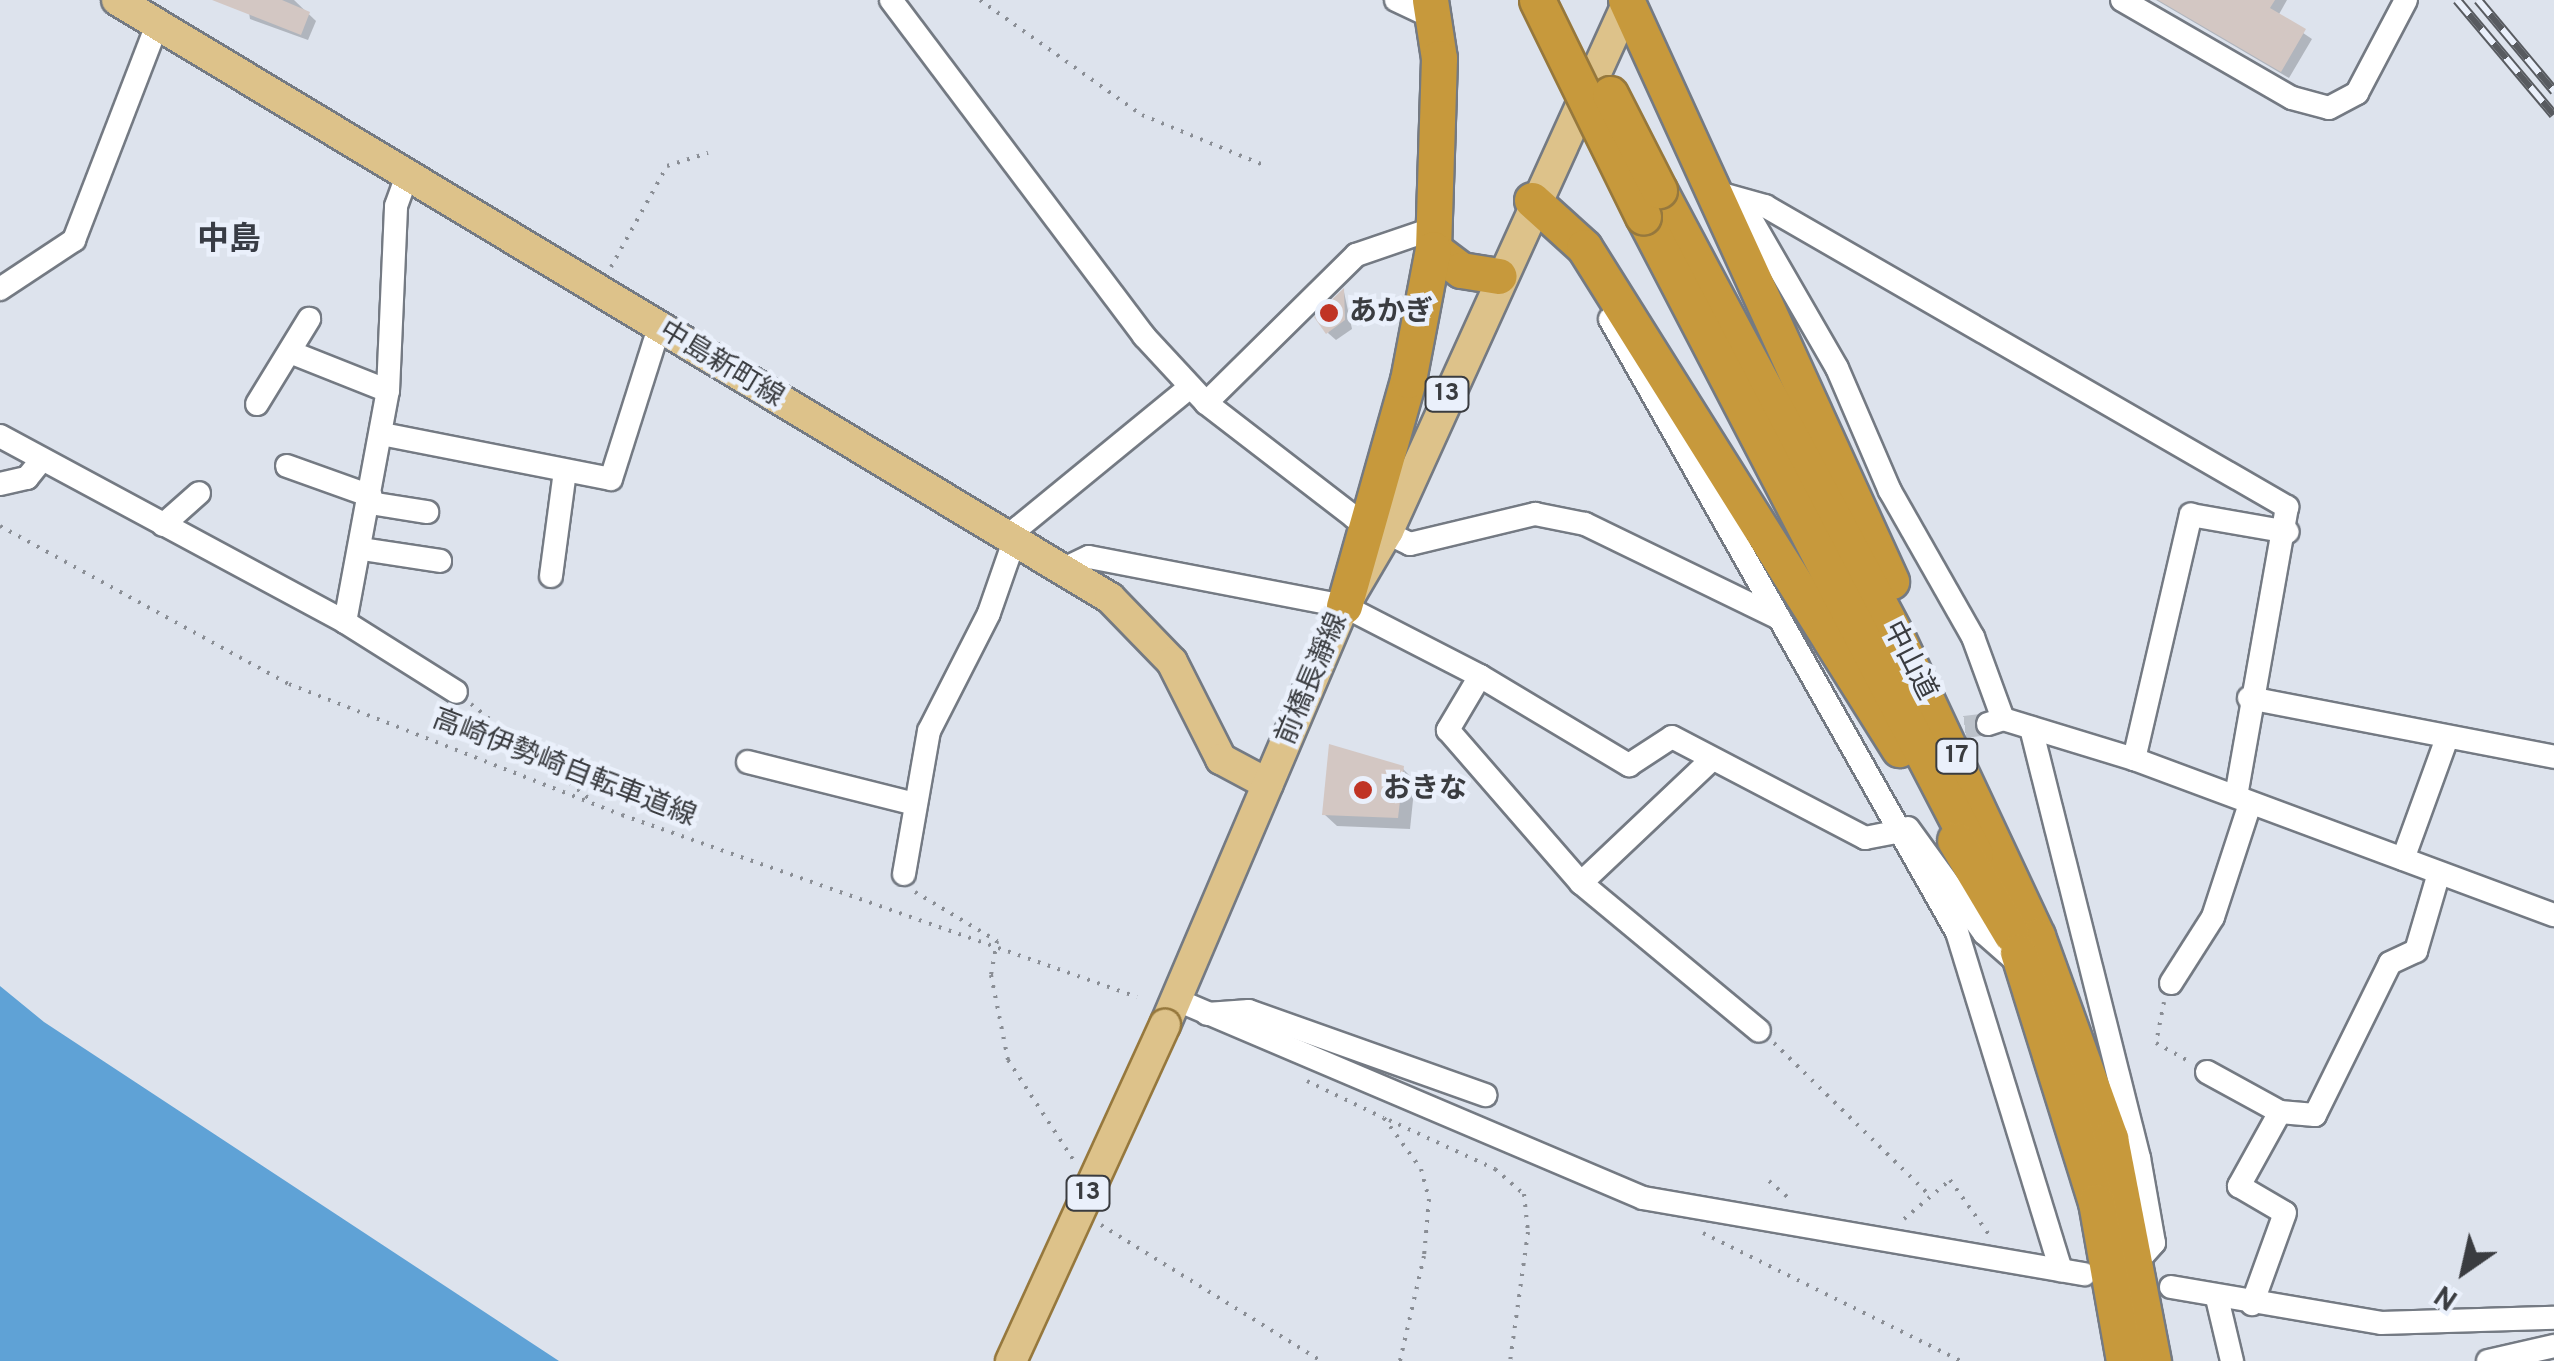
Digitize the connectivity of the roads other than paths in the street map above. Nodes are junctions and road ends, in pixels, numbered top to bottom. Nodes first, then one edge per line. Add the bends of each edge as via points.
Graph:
1 (891, 0) edge
2 (1396, 0) edge
3 (1537, 0) edge
4 (1562, 0) edge
5 (2122, 0) edge
6 (2406, 0) edge
7 (1629, 1) edge
8 (124, 2) edge
9 (1432, 9) edge
10 (156, 28) junction
11 (406, 178) junction
12 (1731, 197) junction
13 (1532, 200) junction
14 (1651, 203) junction
15 (1434, 238) junction
16 (1498, 276) junction
17 (1589, 282) dead end
18 (0, 289) edge
19 (309, 319) dead end
20 (659, 328) junction
21 (290, 352) junction
22 (388, 391) junction
23 (1198, 394) junction
24 (257, 404) dead end
25 (382, 434) junction
26 (0, 436) edge
27 (41, 461) junction
28 (287, 466) dead end
29 (565, 471) junction
30 (0, 484) edge
31 (199, 493) dead end
32 (371, 499) junction
33 (427, 512) dead end
34 (163, 525) junction
35 (1377, 526) junction
36 (2288, 532) junction
37 (1015, 539) junction
38 (362, 550) junction
39 (440, 561) dead end
40 (1066, 568) junction
41 (551, 576) dead end
42 (1344, 606) junction
43 (1779, 618) junction
44 (345, 622) junction
45 (1480, 676) junction
46 (456, 692) road end
47 (2249, 698) junction
48 (2032, 728) junction
49 (2447, 738) junction
50 (1875, 739) dead end
51 (1849, 746) junction
52 (2554, 757) edge
53 (2134, 759) junction
54 (1710, 761) junction
55 (748, 762) dead end
56 (1268, 784) junction
57 (2242, 801) junction
58 (915, 804) junction
59 (1887, 809) junction
60 (1896, 832) junction
61 (2404, 859) junction
62 (2439, 872) junction
63 (904, 874) road end
64 (1581, 883) junction
65 (2554, 915) edge
66 (2011, 934) junction
67 (2024, 969) junction
68 (2171, 984) road end
69 (1171, 1013) junction
70 (1208, 1014) junction
71 (1759, 1031) road end
72 (2207, 1072) road end
73 (1485, 1094) dead end
74 (2280, 1112) junction
75 (2110, 1138) junction
76 (2137, 1262) junction
77 (2171, 1287) dead end
78 (2218, 1298) junction
79 (2252, 1304) junction
80 (2554, 1318) edge
81 (2462, 1322) junction
82 (2554, 1346) edge
83 (2489, 1360) edge
84 (1011, 1361) edge
85 (2124, 1361) edge
86 (2153, 1361) edge
87 (2232, 1361) edge

1 - 23 street
2 - 9 street
3 - 14 highway, 中山道 / 17, bridge
4 - 14 highway, 中山道 / 17, bridge
5 - 6 street via 2292,98 2328,108 2356,93
7 - 12 highway, 17
7 - 13 main road, 13
8 - 10 main road, 中島新町線
9 - 15 highway
10 - 11 main road, 中島新町線
10 - 18 street via 74,240
11 - 20 main road, 中島新町線
11 - 22 street via 396,206
12 - 36 street via 1765,206 2279,499
12 - 48 street via 1838,368 1908,526 1973,637 1996,721
12 - 75 highway, 17 via 1912,628 2020,845 2082,1014
13 - 16 main road, 13
13 - 66 highway, 17 via 1584,248
14 - 66 highway, 中山道 / 17
14 - 75 highway, 中山道 / 17 via 1960,763
15 - 16 highway via 1462,270
15 - 23 street via 1356,255
15 - 35 highway
16 - 35 main road, 13
17 - 43 street
19 - 21 street
20 - 29 street via 611,479
20 - 37 main road, 中島新町線
21 - 22 street
21 - 24 street
22 - 25 street
23 - 35 street
23 - 37 street
25 - 29 street
25 - 32 street
26 - 27 street
27 - 30 street via 27,478
27 - 34 street
28 - 32 street
29 - 41 street
31 - 34 street
32 - 33 street
32 - 38 street
34 - 44 street
35 - 42 highway
35 - 43 street via 1410,544 1535,514 1585,524
36 - 47 street
36 - 53 street via 2191,515
37 - 40 main road, 中島新町線
37 - 58 street via 990,613 929,731
38 - 39 street
38 - 44 street
40 - 42 street via 1089,558
40 - 56 main road, 中島新町線 via 1158,643 1221,759
42 - 45 street
42 - 56 main road, 前橋長瀞線 / 13
43 - 51 street
44 - 46 street
45 - 54 street via 1629,766 1672,737
45 - 64 street via 1448,730
47 - 49 street
47 - 57 street
48 - 53 street
48 - 76 street via 2138,1158 2154,1242
49 - 52 street
49 - 61 street
50 - 51 street
51 - 59 street
53 - 57 street
54 - 60 street via 1872,840
54 - 64 street
55 - 58 street
56 - 69 main road, 前橋長瀞線 / 13
57 - 61 street
57 - 68 street via 2214,917
58 - 63 street
59 - 60 street
59 - 67 street via 1984,933
60 - 70 street via 1957,932 2073,1272 1643,1198
61 - 62 street
62 - 65 street
62 - 74 street via 2416,951 2390,964 2315,1115
64 - 71 street
66 - 67 highway, 中山道 / 17
67 - 85 highway, 中山道 / 17 via 2096,1202
69 - 70 street
69 - 84 main road, 前橋長瀞線 / 13, bridge
70 - 73 street via 1248,1011
72 - 74 street
74 - 79 street via 2239,1186 2285,1213
75 - 76 highway, 中山道 / 17
76 - 86 highway, 中山道 / 17
77 - 78 street
78 - 79 street
78 - 87 street
79 - 81 street via 2381,1323
80 - 81 street
81 - 83 street
82 - 83 street

